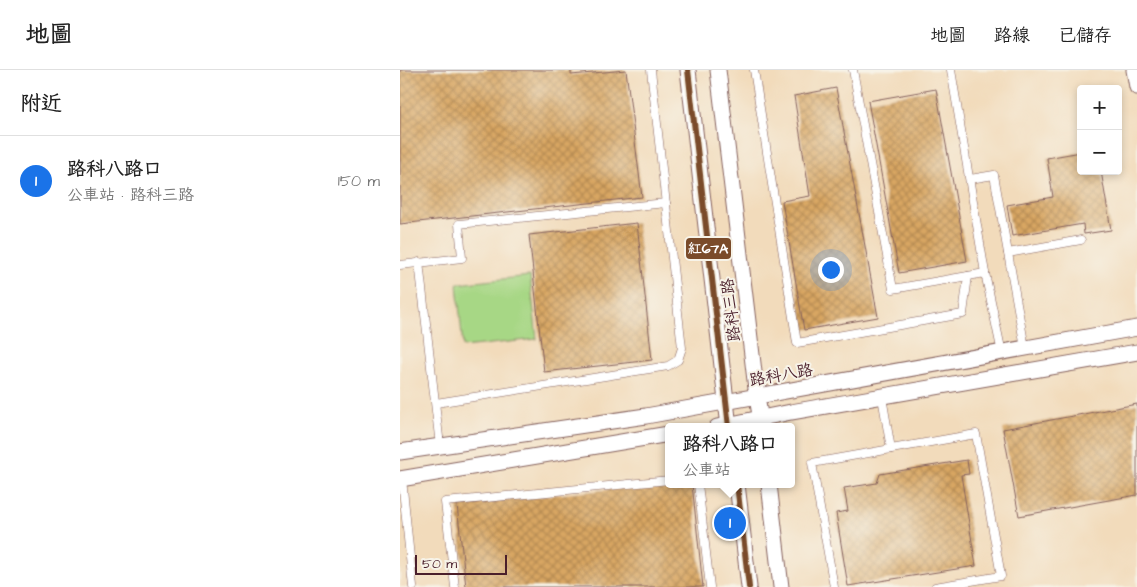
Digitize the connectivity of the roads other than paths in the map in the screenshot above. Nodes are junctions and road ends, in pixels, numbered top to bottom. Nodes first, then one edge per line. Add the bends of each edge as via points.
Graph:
1 (652, 70) edge
2 (688, 70) edge
3 (718, 70) edge
4 (754, 70) edge
5 (853, 70) edge
6 (950, 70) edge
7 (1134, 70) edge
8 (1137, 87) edge
9 (970, 179) junction
10 (666, 203) junction
11 (1081, 240) dead end
12 (1008, 253) junction
13 (419, 262) junction
14 (400, 265) edge
15 (985, 273) junction
16 (968, 276) junction
17 (1137, 328) edge
18 (1025, 348) junction
19 (1137, 352) edge
20 (1002, 353) junction
21 (757, 397) junction
22 (882, 397) junction
23 (725, 402) junction
24 (436, 403) junction
25 (724, 423) edge
26 (761, 423) edge
27 (665, 435) edge
28 (440, 446) junction
29 (891, 449) junction
30 (400, 452) edge
31 (401, 479) edge
32 (665, 480) edge
33 (698, 488) edge
34 (737, 488) edge
35 (769, 488) edge
36 (413, 587) edge
37 (455, 587) edge
38 (710, 587) edge
39 (749, 587) edge
40 (781, 587) edge
41 (834, 587) edge
42 (936, 587) edge

1 - 10 lane
2 - 23 street, 路科三路
3 - 21 street, 路科三路
4 - 16 lane via 797,343 963,314
5 - 16 lane via 893,288
6 - 9 lane
7 - 8 street
9 - 12 lane via 994,175
9 - 15 lane
10 - 13 lane via 459,224 462,258
10 - 24 lane via 682,348 678,360 668,366
11 - 12 lane
12 - 18 lane
13 - 14 lane
13 - 24 lane
15 - 16 lane
15 - 20 lane
17 - 18 street, 路科八路
18 - 20 street, 路科八路
19 - 22 street
20 - 21 street, 路科八路
21 - 23 street, 路科八路
21 - 26 street, 路科三路
22 - 26 street via 791,412
22 - 29 lane
23 - 25 street, 路科三路
23 - 28 street, 路科八路
24 - 28 lane
27 - 31 street
28 - 30 street, 路科八路
29 - 41 lane via 812,463
29 - 42 lane via 976,434 1001,576
31 - 36 lane
32 - 37 lane via 445,502
33 - 38 lane
34 - 39 street
35 - 40 street

